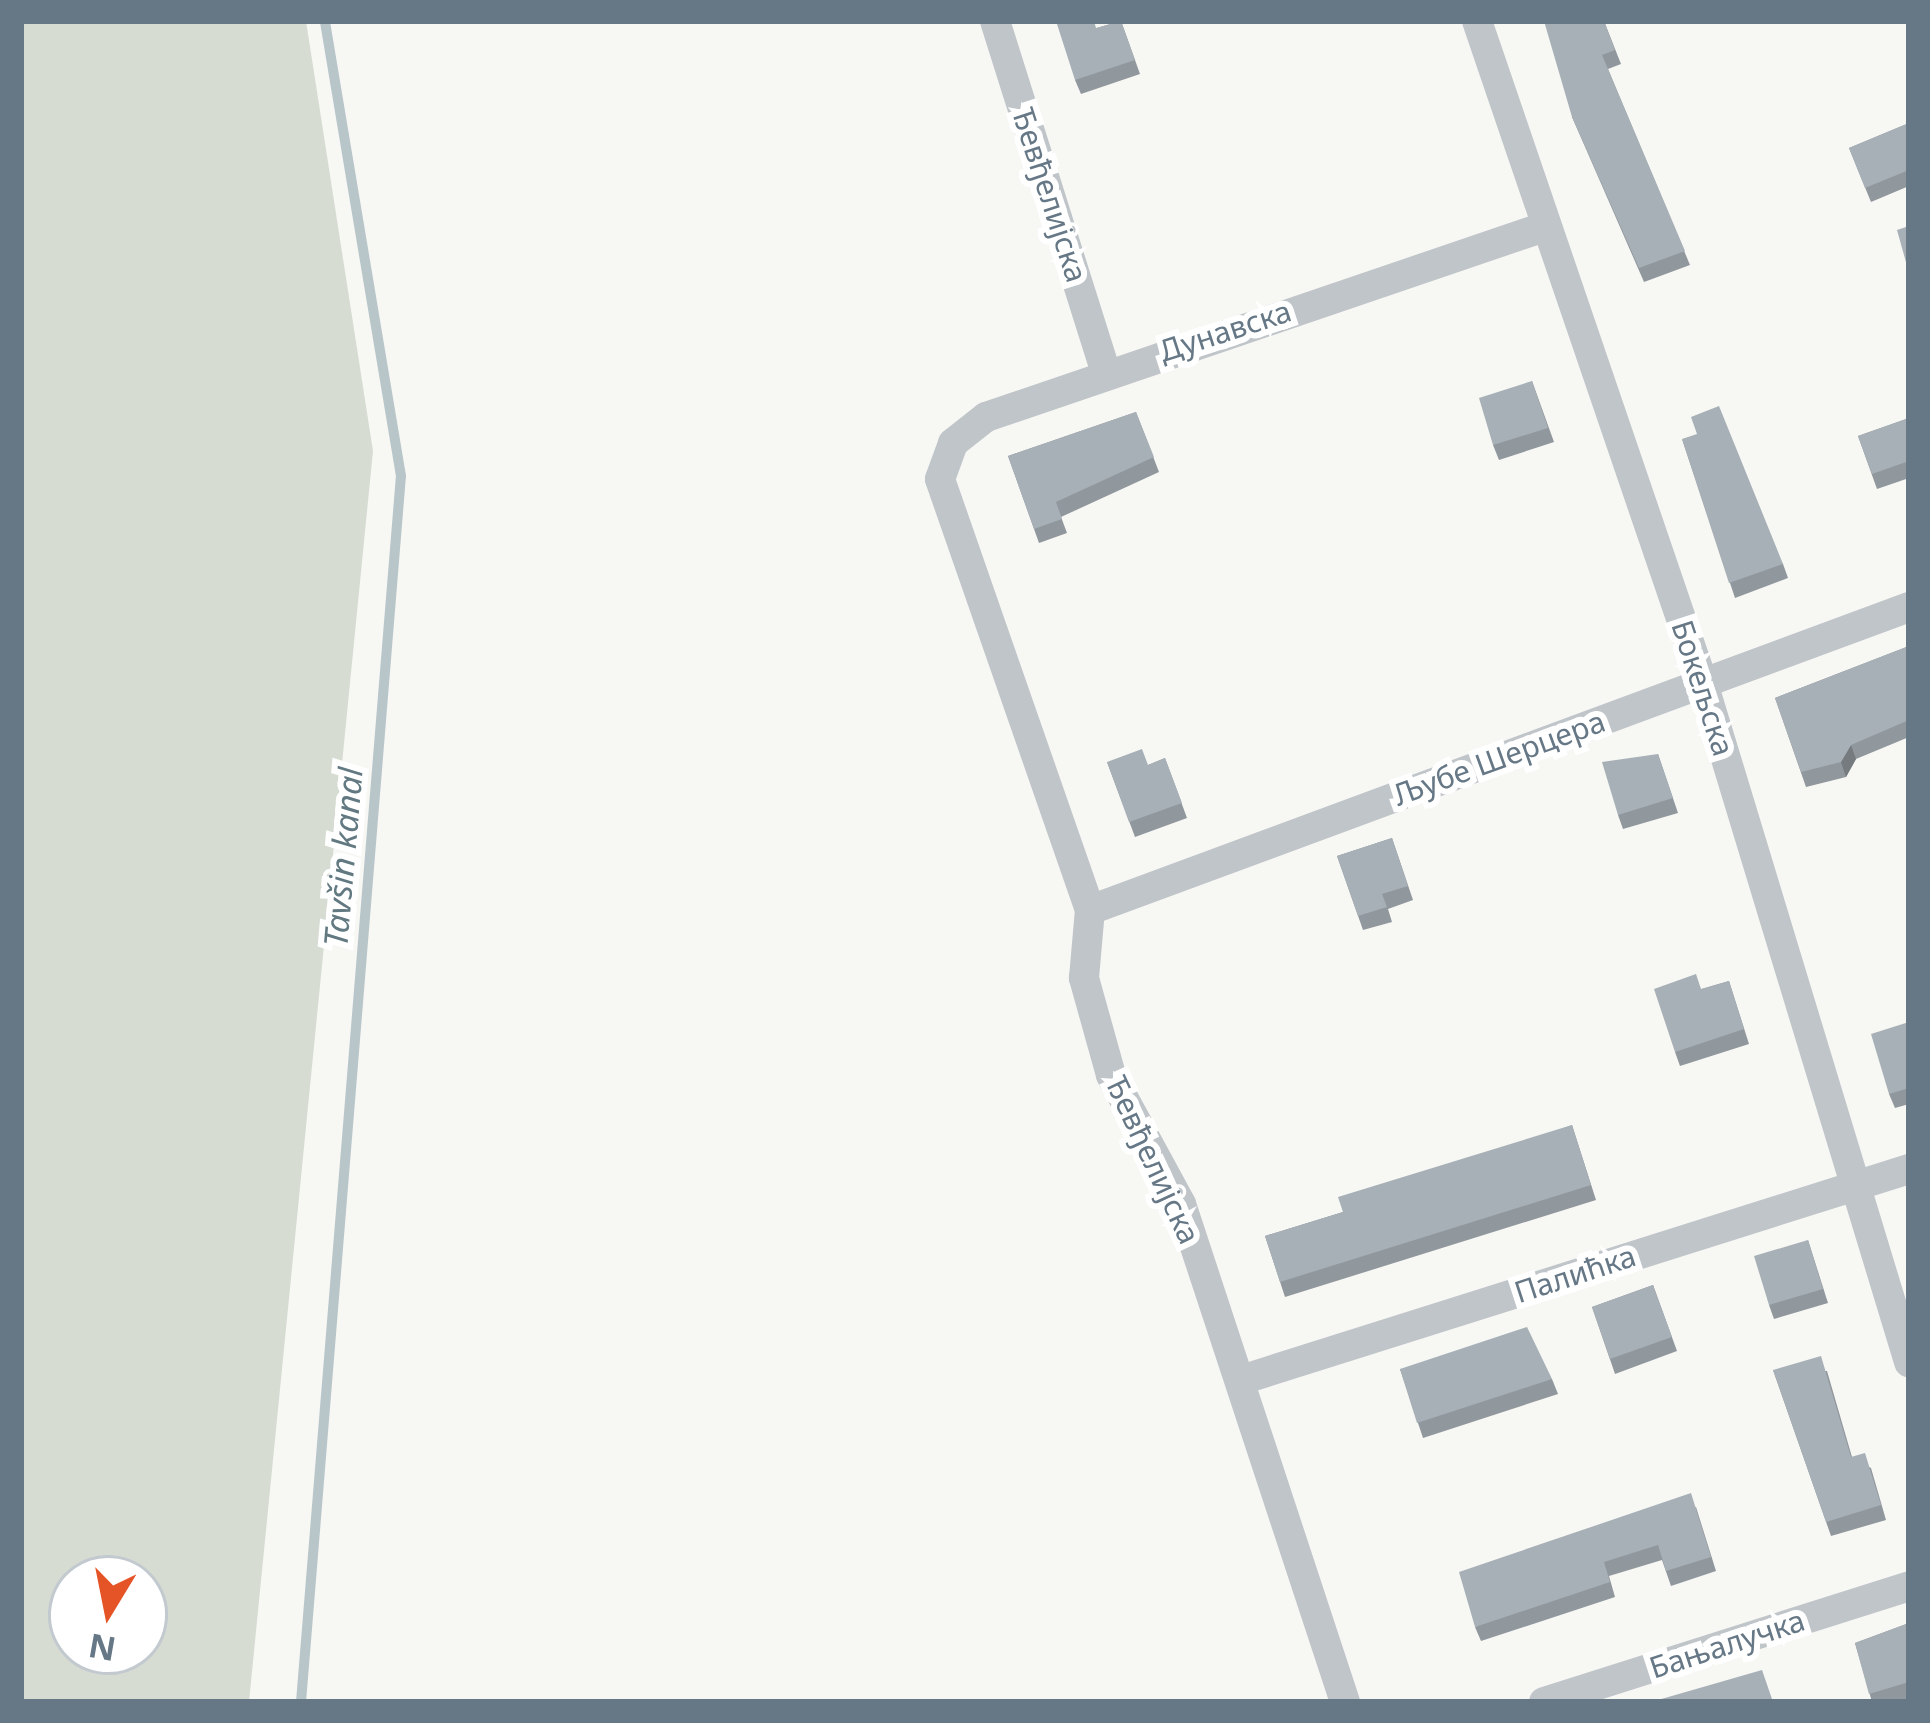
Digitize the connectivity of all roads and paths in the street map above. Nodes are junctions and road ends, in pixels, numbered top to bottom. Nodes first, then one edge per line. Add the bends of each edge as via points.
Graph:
1 (995, 21) edge
2 (1477, 21) edge
3 (1544, 226) junction
4 (1105, 370) junction
5 (940, 479) joint
6 (1909, 607) edge
7 (1703, 682) junction
8 (1090, 910) junction
9 (1909, 1169) edge
10 (1857, 1184) junction
11 (1909, 1362) edge
12 (1241, 1379) junction
13 (1909, 1586) edge
14 (1345, 1702) edge
15 (1544, 1702) edge

1 - 4 street, Ђевђелијска
2 - 3 street, Бокељска
3 - 4 street, Дунавска
3 - 7 street, Бокељска
4 - 5 street, Дунавска via 986,417 953,443
5 - 8 street, Ђевђелијска
6 - 7 street, Љубе Шерцера
7 - 8 street, Љубе Шерцера
7 - 10 street, Бокељска
8 - 12 street, Ђевђелијска via 1084,978 1111,1075 1181,1204
9 - 10 street, Палићка
10 - 11 street, Бокељска
10 - 12 street, Палићка
12 - 14 street, Ђевђелијска
13 - 15 street, Бањалучка

